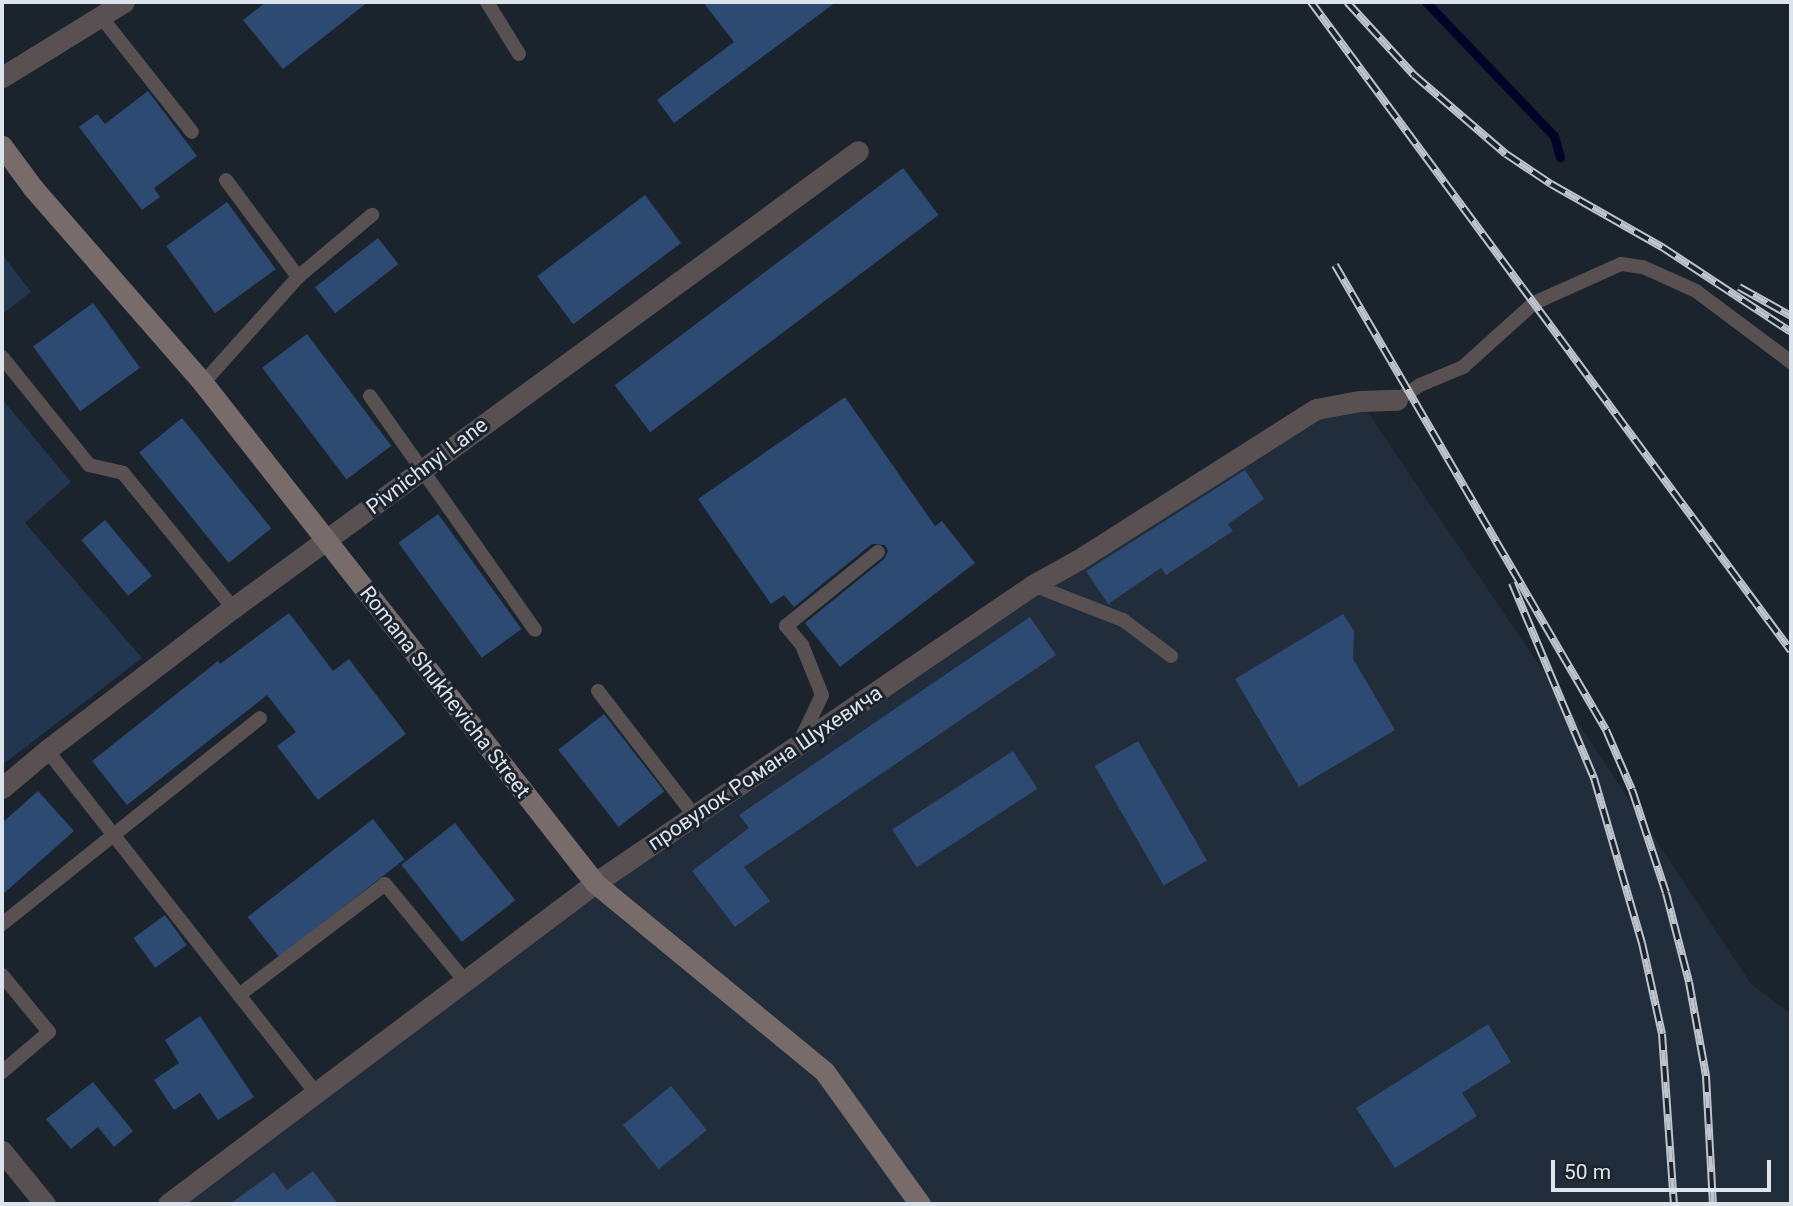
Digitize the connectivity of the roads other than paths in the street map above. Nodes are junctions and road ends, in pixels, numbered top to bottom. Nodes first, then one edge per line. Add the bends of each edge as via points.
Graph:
1 (124, 2) edge
2 (487, 2) edge
3 (102, 18) junction
4 (519, 54) dead end
5 (2, 78) edge
6 (192, 132) dead end
7 (2, 146) edge
8 (858, 150) dead end
9 (226, 180) dead end
10 (372, 215) dead end
11 (298, 277) junction
12 (2, 357) edge
13 (1791, 362) edge
14 (203, 383) junction
15 (370, 396) dead end
16 (1397, 400) joint
17 (421, 468) junction
18 (327, 541) junction
19 (878, 552) dead end
20 (1033, 585) junction
21 (233, 608) junction
22 (535, 630) dead end
23 (1171, 656) dead end
24 (598, 691) dead end
25 (260, 718) dead end
26 (797, 747) junction
27 (47, 750) junction
28 (2, 789) edge
29 (694, 815) junction
30 (113, 834) junction
31 (595, 883) junction
32 (2, 923) edge
33 (2, 975) edge
34 (465, 981) junction
35 (239, 995) junction
36 (2, 1072) edge
37 (316, 1093) junction
38 (2, 1151) edge
39 (45, 1204) edge
40 (168, 1204) edge
41 (920, 1204) edge

1 - 3 street
2 - 4 lane
3 - 5 street
3 - 6 lane
7 - 14 street, Romana Shukhevicha Street via 33,188
8 - 17 street, Pivnichnyi Lane
9 - 11 lane
10 - 11 lane
11 - 14 lane
12 - 21 lane via 89,464 123,473
13 - 16 lane via 1696,291 1643,267 1621,264 1534,303 1463,367 1420,384
14 - 18 street, Romana Shukhevicha Street
15 - 17 lane
16 - 20 street, провулок Романа Шухевича via 1316,409
17 - 18 street, Pivnichnyi Lane
17 - 22 lane
18 - 21 street, Pivnichnyi Lane
18 - 31 street, Romana Shukhevicha Street
19 - 26 lane via 786,626 802,645 822,695
20 - 23 lane via 1123,620
20 - 26 street, провулок Романа Шухевича
21 - 27 street, Pivnichnyi Lane
24 - 29 lane
25 - 30 lane
26 - 29 street, провулок Романа Шухевича
27 - 28 street, Pivnichnyi Lane
27 - 30 lane
29 - 31 street, провулок Романа Шухевича
30 - 32 lane
30 - 35 lane
31 - 34 street, провулок Романа Шухевича
31 - 41 street, Romana Shukhevicha Street via 824,1071
33 - 36 lane via 49,1032
34 - 35 lane via 385,884
34 - 37 street, провулок Романа Шухевича
35 - 37 lane
37 - 40 street, провулок Романа Шухевича
38 - 39 street

